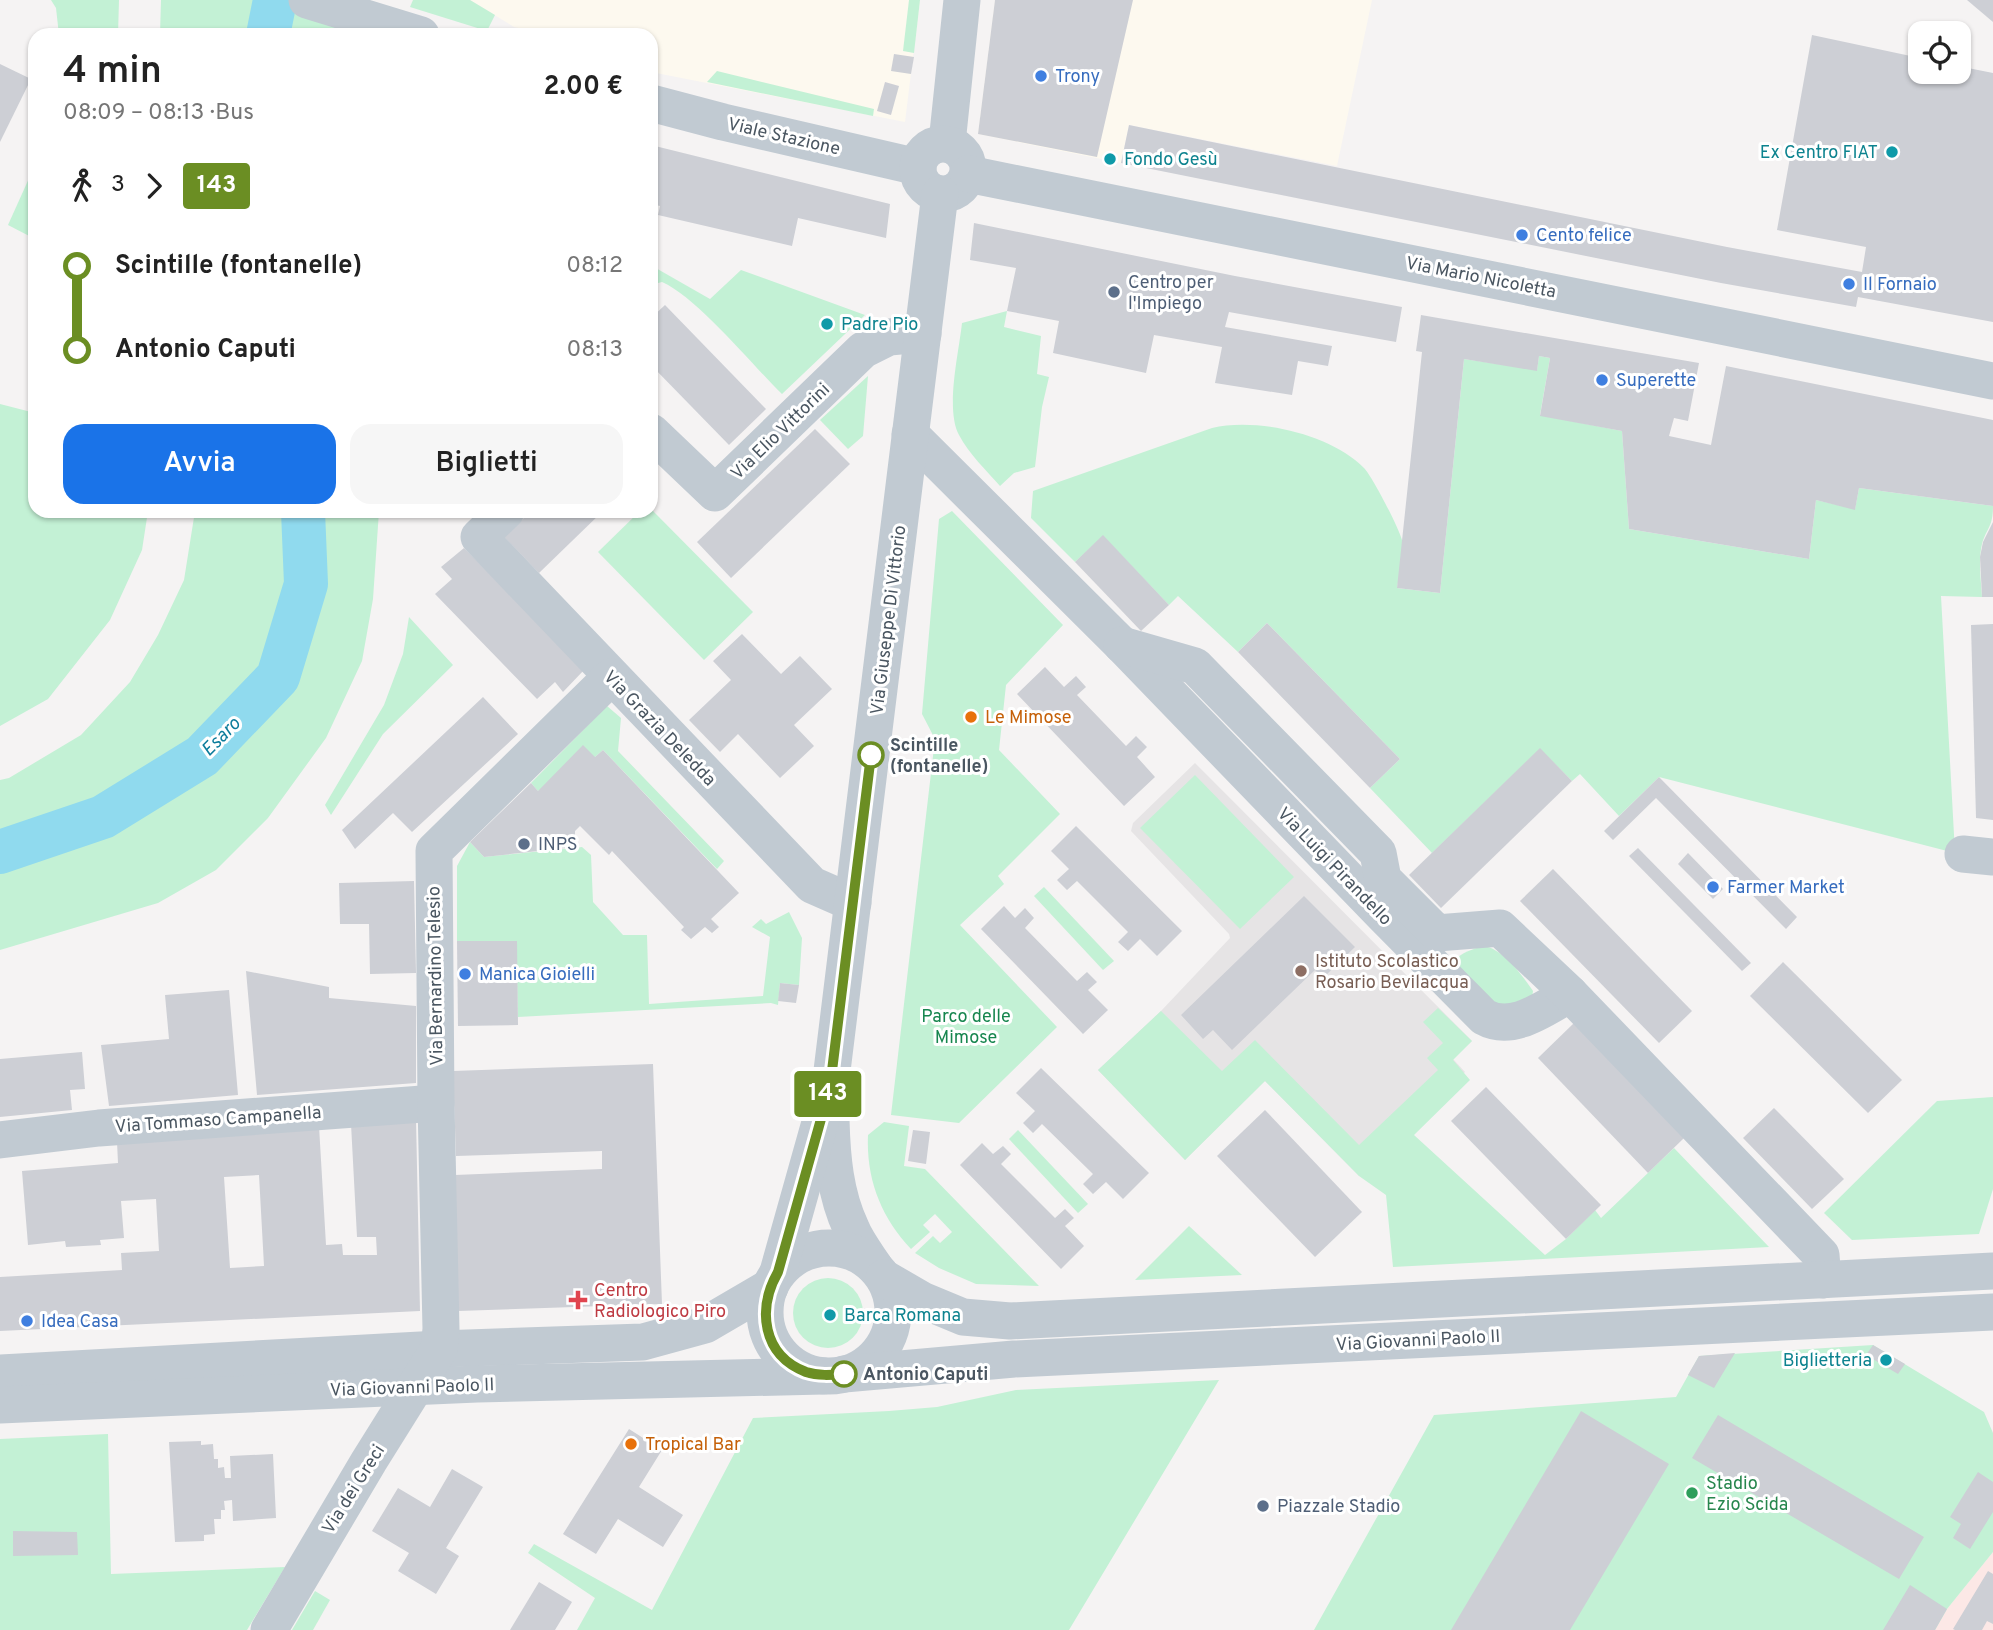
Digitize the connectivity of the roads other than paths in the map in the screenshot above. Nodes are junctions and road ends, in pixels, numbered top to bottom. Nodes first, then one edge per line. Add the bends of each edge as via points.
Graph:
1 (307, 0) edge
2 (962, 0) edge
3 (398, 28) edge
4 (658, 105) edge
5 (942, 178) junction
6 (923, 334) junction
7 (1993, 381) edge
8 (911, 434) junction
9 (658, 439) edge
10 (499, 518) edge
11 (1122, 645) junction
12 (611, 677) junction
13 (853, 903) junction
14 (1570, 994) junction
15 (830, 1087) junction
16 (436, 1103) junction
17 (0, 1140) edge
18 (1993, 1271) edge
19 (879, 1272) junction
20 (774, 1280) junction
21 (1823, 1280) junction
22 (1993, 1312) edge
23 (439, 1349) junction
24 (0, 1373) edge
25 (834, 1375) junction
26 (417, 1387) junction
27 (0, 1405) edge
28 (269, 1630) edge

1 - 3 street
2 - 5 street via 947,143 962,151 969,166
4 - 5 street, Viale Stazione
5 - 6 street, Via Giuseppe Di Vittorio
5 - 7 street, Via Mario Nicoletta
6 - 8 street, Via Giuseppe Di Vittorio
6 - 9 street, Via Elio Vittorini via 888,337 863,350 715,493
8 - 11 street, Via Luigi Pirandello
8 - 13 street, Via Giuseppe Di Vittorio
10 - 12 street, Via Grazia Deledda via 479,537
11 - 14 street, Via Luigi Pirandello via 1195,666 1378,853 1383,880 1437,933 1500,928
11 - 14 street, Via Luigi Pirandello via 1485,1017 1507,1024
12 - 13 street, Via Grazia Deledda via 812,885
12 - 16 street, Via Bernardino Telesio via 434,850
13 - 15 street, Via Giuseppe Di Vittorio
14 - 21 street, Via Luigi Pirandello via 1821,1255
15 - 19 street via 832,1161 840,1199 851,1230
15 - 20 street
16 - 17 street, Via Tommaso Campanella via 99,1128
16 - 23 street, Via Bernardino Telesio
18 - 21 street
19 - 20 street via 850,1251 825,1248 789,1261
19 - 21 street via 922,1300 963,1317 1010,1321
19 - 25 street via 894,1311 885,1344 860,1368
20 - 23 street, Via Giovanni Paolo II via 705,1325 643,1342
20 - 25 street via 765,1303 765,1321 779,1352 806,1372
22 - 25 street, Via Giovanni Paolo II via 1014,1359
23 - 24 street, Via Giovanni Paolo II
23 - 26 street, Via dei Greci
25 - 26 street, Via Giovanni Paolo II
26 - 27 street, Via Giovanni Paolo II
26 - 28 street, Via dei Greci

